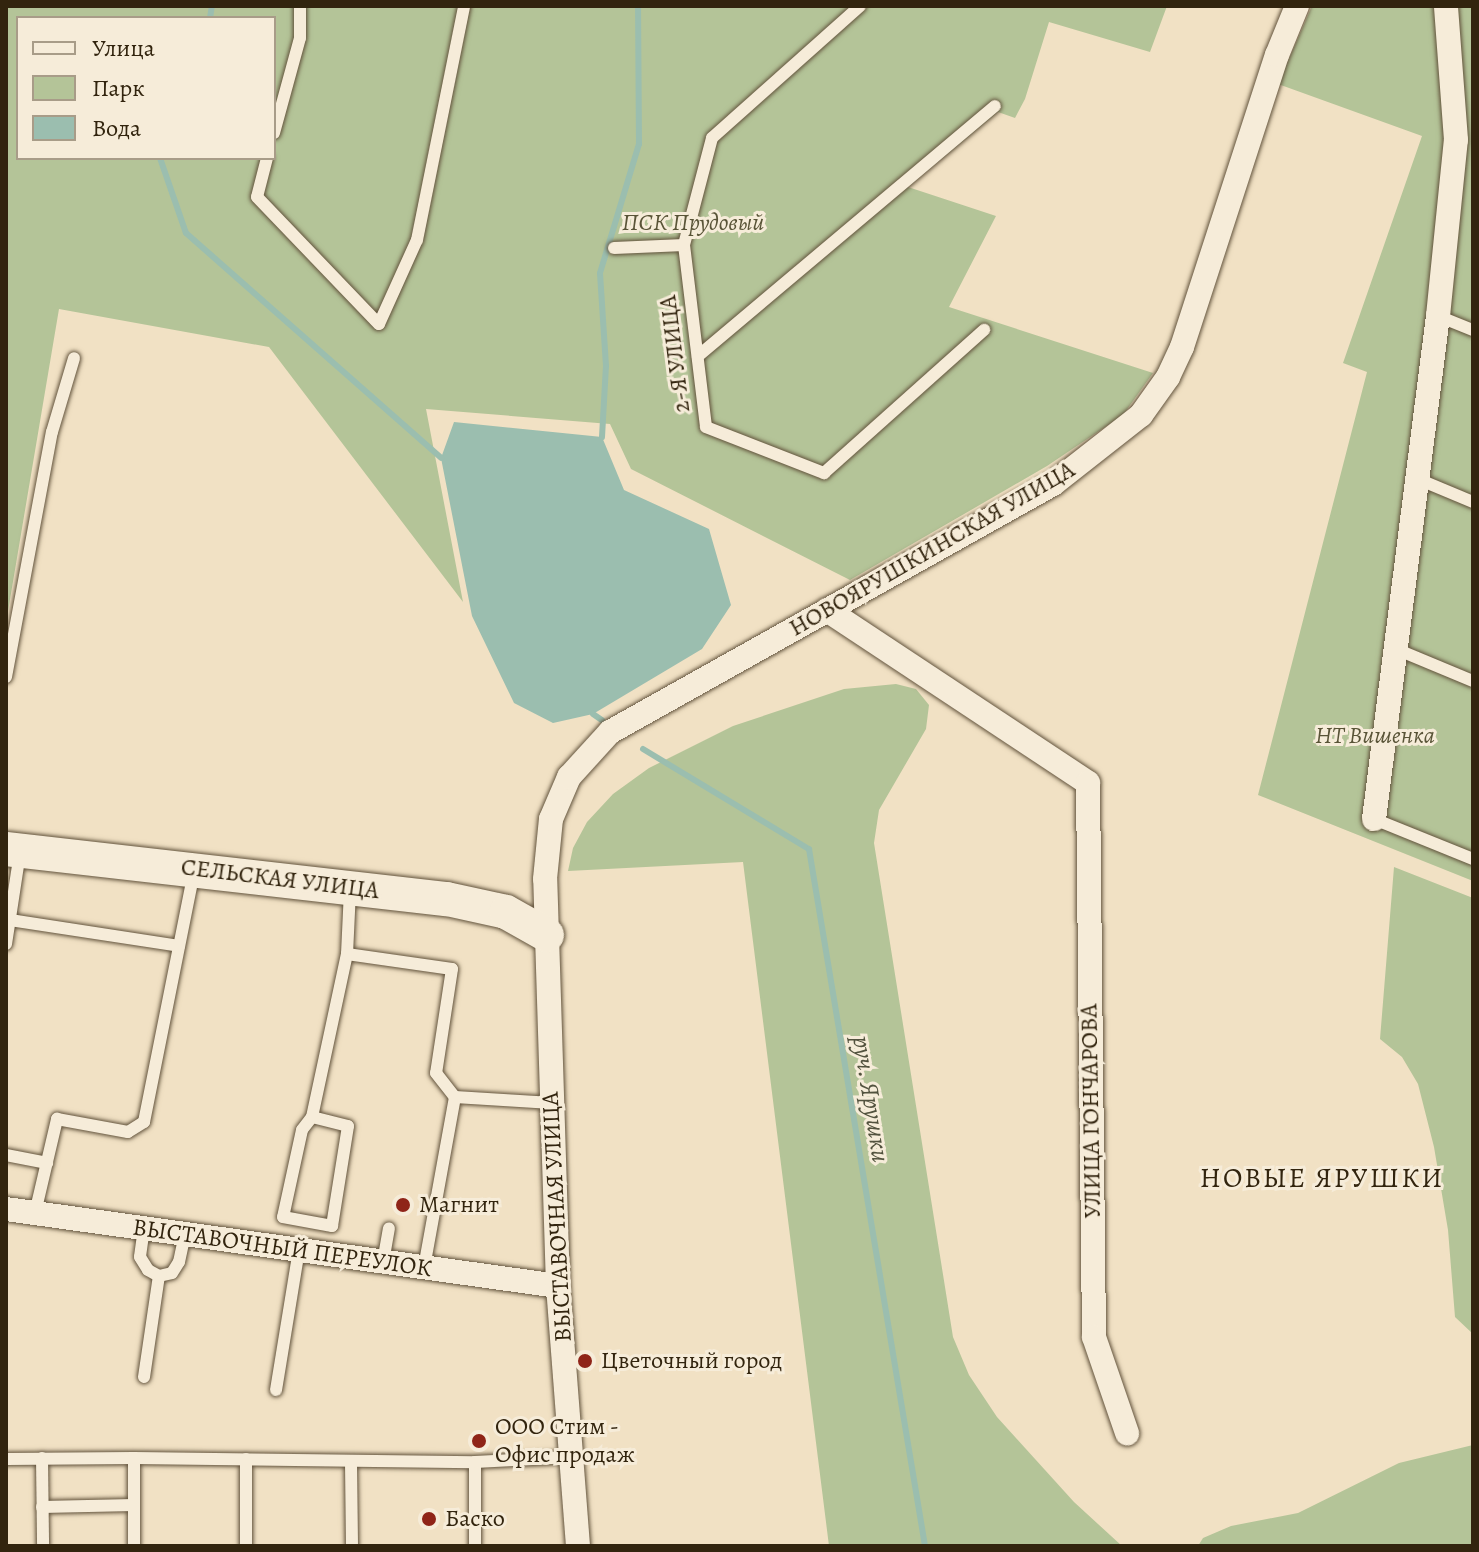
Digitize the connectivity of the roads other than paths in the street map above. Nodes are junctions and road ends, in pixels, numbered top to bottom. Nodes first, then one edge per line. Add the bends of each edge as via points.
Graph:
1 (300, 6) edge
2 (464, 6) edge
3 (860, 6) edge
4 (1297, 6) edge
5 (1446, 6) edge
6 (995, 106) dead end
7 (276, 126) edge
8 (1465, 143) edge
9 (266, 160) edge
10 (684, 245) junction
11 (614, 248) dead end
12 (1438, 316) junction
13 (984, 330) dead end
14 (1473, 330) edge
15 (698, 356) junction
16 (74, 358) dead end
17 (1418, 479) junction
18 (1473, 502) edge
19 (827, 610) junction
20 (1396, 649) junction
21 (6, 677) edge
22 (1473, 681) edge
23 (1374, 819) joint
24 (13, 850) edge
25 (1473, 859) edge
26 (195, 868) junction
27 (350, 887) junction
28 (10, 920) junction
29 (547, 935) junction
30 (6, 944) edge
31 (179, 946) junction
32 (347, 954) junction
33 (455, 1097) junction
34 (552, 1103) junction
35 (312, 1117) junction
36 (6, 1155) edge
37 (47, 1163) junction
38 (6, 1209) edge
39 (35, 1213) junction
40 (332, 1226) junction
41 (144, 1228) junction
42 (389, 1229) dead end
43 (185, 1234) junction
44 (299, 1250) junction
45 (328, 1254) junction
46 (383, 1262) junction
47 (424, 1268) junction
48 (159, 1276) junction
49 (558, 1286) junction
50 (144, 1377) dead end
51 (276, 1390) dead end
52 (1127, 1433) dead end
53 (571, 1457) junction
54 (42, 1458) junction
55 (134, 1458) junction
56 (6, 1459) edge
57 (246, 1459) junction
58 (475, 1462) junction
59 (351, 1463) junction
60 (134, 1505) junction
61 (42, 1507) junction
62 (43, 1546) edge
63 (134, 1546) edge
64 (246, 1546) edge
65 (352, 1546) edge
66 (475, 1546) edge
67 (578, 1546) edge

1 - 7 lane via 300,38
2 - 9 lane via 417,240 379,324 257,197
3 - 10 lane, 2-Я УЛИЦА via 712,138
4 - 19 street, НОВОЯРУШКИНСКАЯ УЛИЦА via 1182,347 1141,415 1053,484
5 - 8 street
6 - 15 lane
8 - 12 street
10 - 11 lane
10 - 15 lane, 2-Я УЛИЦА
12 - 14 lane
12 - 17 street
13 - 15 lane, 2-Я УЛИЦА via 824,473 706,427
16 - 21 lane via 52,432
17 - 18 lane
17 - 20 street
19 - 29 street, НОВОЯРУШКИНСКАЯ УЛИЦА via 610,732 569,777 551,819
19 - 52 street, УЛИЦА ГОНЧАРОВА via 1088,783 1094,1337
20 - 22 lane
20 - 23 street
23 - 25 lane
24 - 26 street, СЕЛЬСКАЯ УЛИЦА
24 - 28 lane
26 - 27 street, СЕЛЬСКАЯ УЛИЦА
26 - 31 lane
27 - 29 street, СЕЛЬСКАЯ УЛИЦА via 506,912
27 - 32 lane
28 - 30 lane
28 - 31 lane
29 - 34 street, ВЫСТАВОЧНАЯ УЛИЦА
31 - 37 lane via 144,1122 128,1132 57,1119
32 - 33 lane via 452,969 436,1073
32 - 35 lane
33 - 34 lane
33 - 47 lane
34 - 49 street, ВЫСТАВОЧНАЯ УЛИЦА
35 - 40 lane via 348,1126
35 - 40 lane via 302,1130 283,1217
36 - 37 lane
37 - 39 lane
38 - 39 street, ВЫСТАВОЧНЫЙ ПЕРЕУЛОК
39 - 41 street, ВЫСТАВОЧНЫЙ ПЕРЕУЛОК
40 - 45 lane
41 - 43 street, ВЫСТАВОЧНЫЙ ПЕРЕУЛОК
41 - 48 lane via 140,1257
42 - 46 lane
43 - 44 street, ВЫСТАВОЧНЫЙ ПЕРЕУЛОК
43 - 48 lane via 179,1262 172,1273
44 - 45 street, ВЫСТАВОЧНЫЙ ПЕРЕУЛОК
44 - 51 lane
45 - 46 street, ВЫСТАВОЧНЫЙ ПЕРЕУЛОК
46 - 47 street, ВЫСТАВОЧНЫЙ ПЕРЕУЛОК
47 - 49 street, ВЫСТАВОЧНЫЙ ПЕРЕУЛОК
48 - 50 lane
49 - 53 street, ВЫСТАВОЧНАЯ УЛИЦА
53 - 58 lane
53 - 67 street, ВЫСТАВОЧНАЯ УЛИЦА
54 - 55 lane
54 - 56 lane
54 - 61 lane
55 - 57 lane
55 - 60 lane
57 - 59 lane
57 - 64 lane
58 - 59 lane
58 - 66 lane
59 - 65 lane
60 - 61 lane
60 - 63 lane
61 - 62 lane

